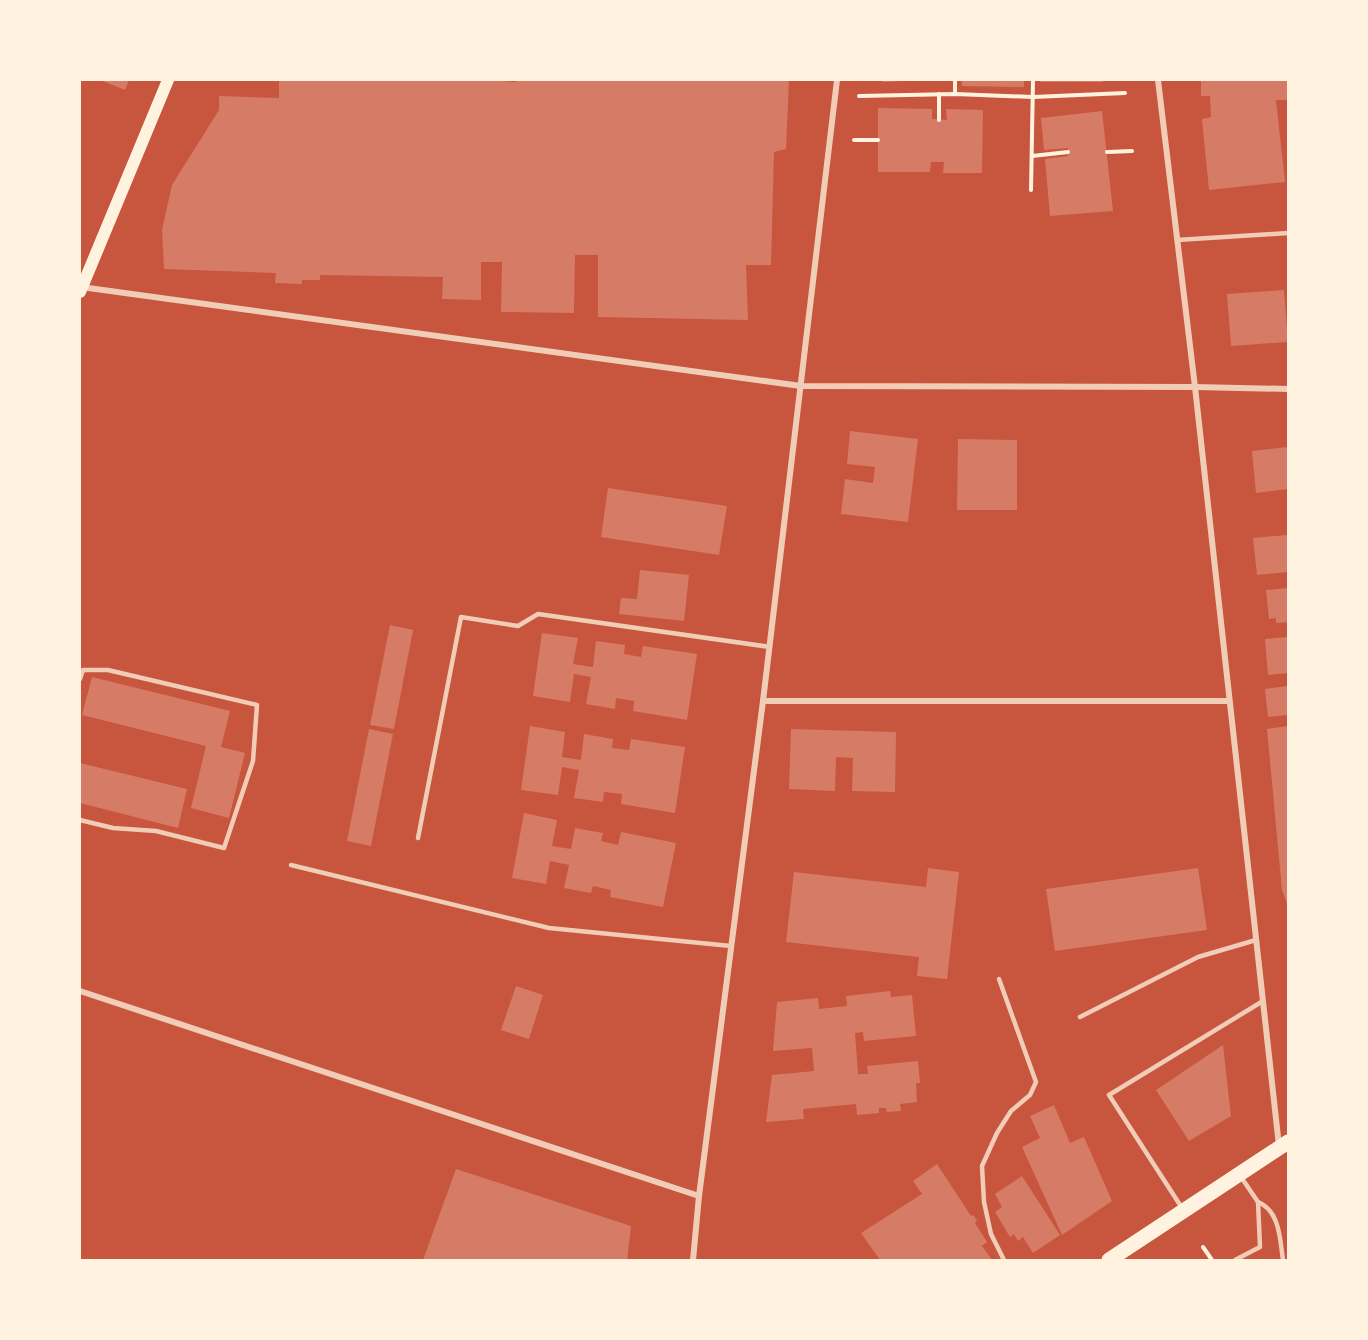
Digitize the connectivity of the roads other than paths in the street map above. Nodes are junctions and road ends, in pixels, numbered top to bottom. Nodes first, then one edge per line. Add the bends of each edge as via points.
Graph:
1 (168, 80) edge
2 (837, 80) edge
3 (1158, 80) edge
4 (1288, 233) edge
5 (1177, 240) junction
6 (80, 289) edge
7 (801, 386) junction
8 (1195, 387) junction
9 (1288, 389) edge
10 (770, 647) junction
11 (80, 679) edge
12 (763, 700) junction
13 (1229, 701) junction
14 (80, 820) edge
15 (418, 838) dead end
16 (291, 866) dead end
17 (1256, 940) junction
18 (731, 946) junction
19 (999, 979) dead end
20 (80, 991) edge
21 (1263, 1001) junction
22 (1080, 1017) dead end
23 (1284, 1145) edge
24 (1239, 1175) junction
25 (699, 1196) junction
26 (1258, 1202) junction
27 (1184, 1211) junction
28 (693, 1260) edge
29 (1004, 1260) edge
30 (1109, 1260) edge
31 (1235, 1260) edge
32 (1283, 1260) edge

1 - 6 main road
2 - 7 street
3 - 5 street
4 - 5 lane
5 - 8 street
6 - 7 street
7 - 8 street
7 - 10 street
8 - 9 street
8 - 13 street
10 - 12 street
10 - 15 lane via 538,614 518,627 461,617
11 - 14 lane via 83,670 108,669 257,705 253,760 224,848 156,831 113,828
12 - 13 street
12 - 18 street
13 - 17 street
16 - 18 lane via 549,928
17 - 21 street
17 - 22 lane via 1198,957
18 - 25 street
19 - 29 lane via 1036,1082 1030,1095 1011,1111 982,1166 991,1234
20 - 25 street
21 - 23 street
21 - 27 lane via 1109,1095
23 - 24 main road
24 - 26 lane
24 - 27 main road
25 - 28 street
26 - 31 lane via 1260,1247
26 - 32 lane via 1267,1206 1277,1224
27 - 30 main road

